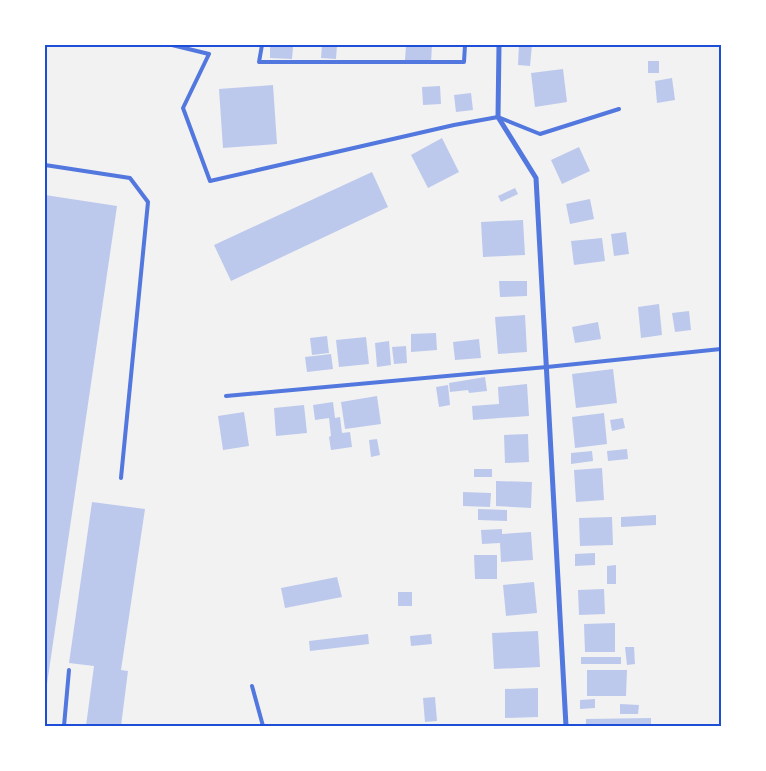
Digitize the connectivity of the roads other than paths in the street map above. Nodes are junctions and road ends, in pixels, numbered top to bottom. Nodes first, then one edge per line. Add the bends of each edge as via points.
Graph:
1 (172, 45) edge
2 (262, 45) edge
3 (465, 45) edge
4 (499, 45) edge
5 (619, 108) dead end
6 (498, 117) junction
7 (45, 164) edge
8 (721, 349) edge
9 (547, 367) junction
10 (226, 396) dead end
11 (121, 478) dead end
12 (69, 670) dead end
13 (252, 686) dead end
14 (64, 726) edge
15 (263, 726) edge
16 (566, 726) edge

1 - 6 lane via 209,54 183,108 210,181
2 - 3 lane via 259,62 464,62
4 - 6 street
5 - 6 lane via 540,134
6 - 9 street via 536,178
7 - 11 lane via 130,178 148,202
8 - 9 lane
9 - 10 lane
9 - 16 street
12 - 14 lane
13 - 15 lane

